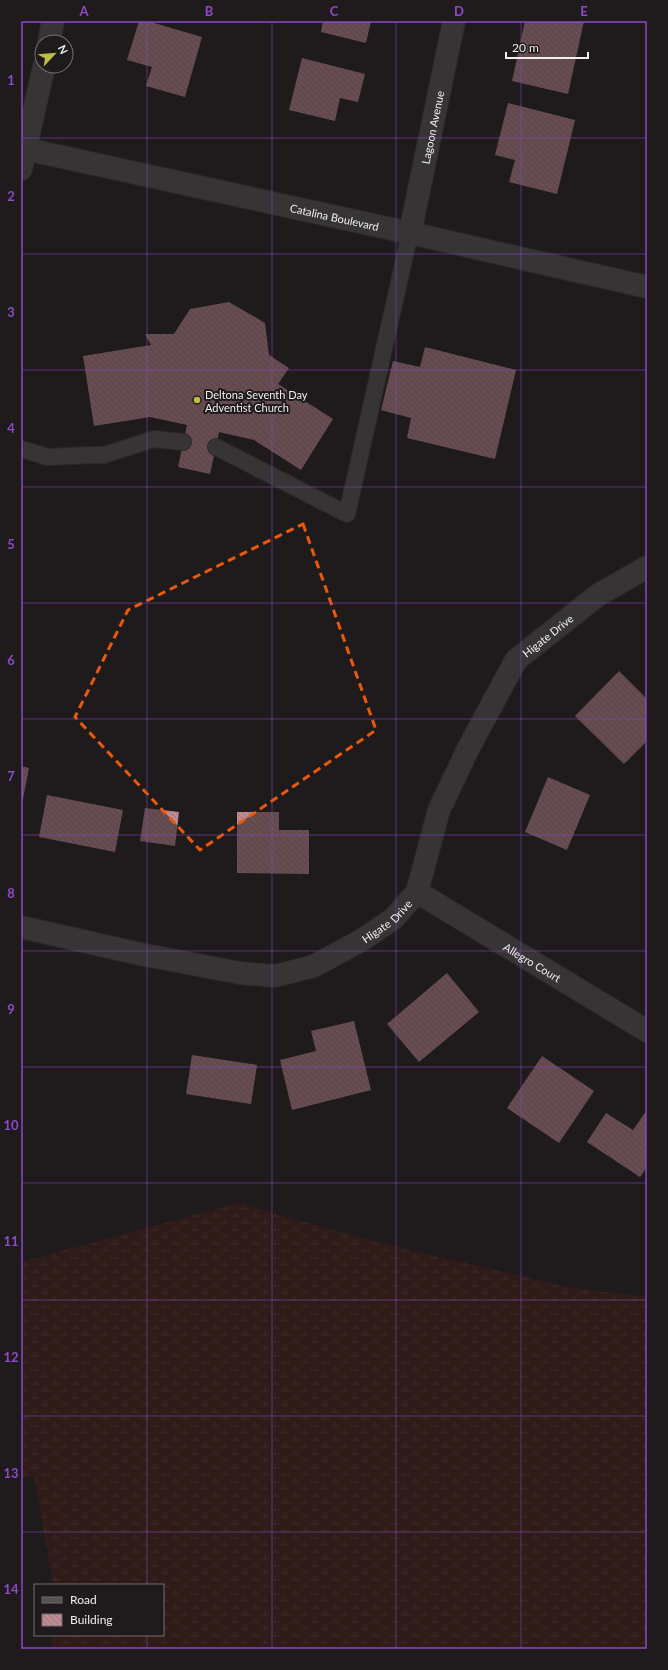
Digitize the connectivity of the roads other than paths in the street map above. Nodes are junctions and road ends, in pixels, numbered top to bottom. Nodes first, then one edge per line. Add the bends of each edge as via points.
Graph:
1 (54, 21) edge
2 (454, 21) edge
3 (51, 34) edge
4 (42, 74) edge
5 (22, 156) edge
6 (410, 233) junction
7 (647, 287) edge
8 (183, 442) dead end
9 (216, 446) dead end
10 (21, 449) edge
11 (647, 567) edge
12 (417, 892) junction
13 (21, 927) edge
14 (647, 1031) edge

1 - 3 street
2 - 6 street, Lagoon Avenue
4 - 5 street
5 - 6 street, Catalina Boulevard
6 - 7 street, Catalina Boulevard
6 - 9 lane via 347,514
8 - 10 lane via 154,440 104,455 48,457
11 - 12 street, Higate Drive via 598,595 516,660 468,749 439,810
12 - 13 street, Higate Drive via 392,918 362,940 314,966 275,976 240,973 140,954
12 - 14 street, Allegro Court

